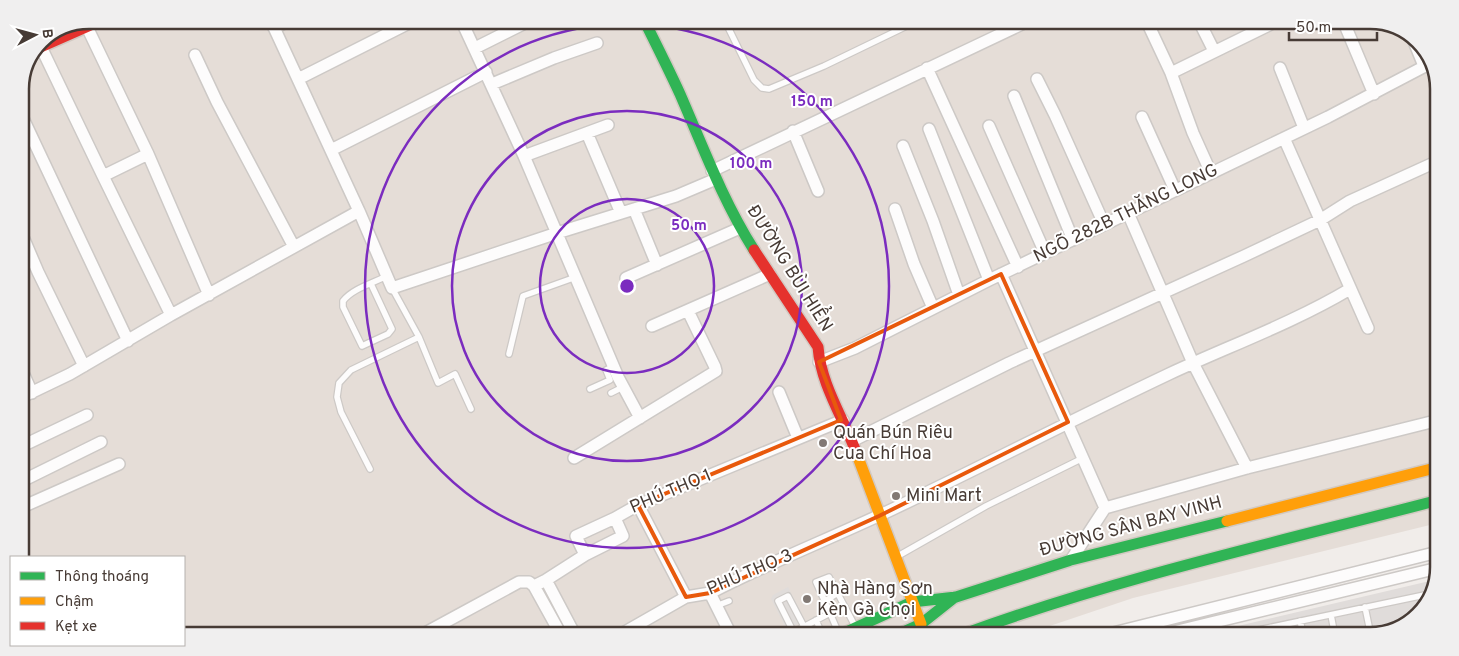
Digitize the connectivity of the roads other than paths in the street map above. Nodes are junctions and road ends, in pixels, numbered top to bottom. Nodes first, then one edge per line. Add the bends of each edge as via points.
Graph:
1 (88, 29) edge
2 (275, 29) edge
3 (397, 29) edge
4 (466, 29) edge
5 (504, 29) edge
6 (648, 29) edge
7 (729, 29) edge
8 (901, 29) edge
9 (1011, 29) edge
10 (1150, 29) edge
11 (1203, 29) edge
12 (1261, 29) edge
13 (1347, 29) edge
14 (81, 30) edge
15 (60, 39) edge
16 (597, 43) dead end
17 (475, 48) junction
18 (1214, 52) junction
19 (195, 54) dead end
20 (44, 60) edge
21 (1426, 65) edge
22 (927, 68) junction
23 (1280, 68) dead end
24 (486, 72) junction
25 (1171, 73) junction
26 (1037, 79) dead end
27 (298, 80) junction
28 (492, 84) junction
29 (1374, 94) junction
30 (1014, 96) dead end
31 (1142, 117) dead end
32 (608, 125) dead end
33 (989, 126) dead end
34 (1304, 128) junction
35 (929, 129) dead end
36 (29, 131) edge
37 (793, 132) junction
38 (587, 133) junction
39 (1284, 138) junction
40 (903, 146) dead end
41 (331, 150) junction
42 (148, 154) junction
43 (524, 156) junction
44 (1430, 165) edge
45 (1211, 173) junction
46 (714, 175) junction
47 (103, 176) junction
48 (1175, 190) junction
49 (818, 191) dead end
50 (634, 209) junction
51 (894, 209) dead end
52 (359, 211) junction
53 (621, 213) junction
54 (1128, 213) junction
55 (1320, 220) junction
56 (1104, 224) junction
57 (740, 228) junction
58 (557, 233) junction
59 (1073, 240) junction
60 (294, 247) junction
61 (29, 251) edge
62 (1045, 253) junction
63 (657, 265) junction
64 (1018, 266) junction
65 (770, 274) junction
66 (1001, 274) junction
67 (387, 276) junction
68 (576, 277) junction
69 (626, 278) dead end
70 (989, 280) junction
71 (371, 284) junction
72 (392, 288) junction
73 (1350, 289) junction
74 (1162, 293) junction
75 (209, 295) junction
76 (959, 295) junction
77 (933, 308) junction
78 (688, 311) junction
79 (171, 315) junction
80 (652, 326) dead end
81 (1368, 328) dead end
82 (419, 336) junction
83 (128, 341) junction
84 (1035, 350) junction
85 (508, 354) dead end
86 (819, 362) junction
87 (1193, 363) junction
88 (84, 366) junction
89 (613, 367) junction
90 (29, 386) edge
91 (623, 387) junction
92 (590, 389) dead end
93 (778, 392) dead end
94 (32, 393) junction
95 (611, 393) dead end
96 (29, 394) edge
97 (471, 409) dead end
98 (87, 415) dead end
99 (640, 418) junction
100 (843, 420) junction
101 (1068, 422) junction
102 (1430, 422) edge
103 (798, 438) junction
104 (852, 441) junction
105 (29, 442) edge
106 (100, 442) dead end
107 (574, 458) dead end
108 (1083, 458) junction
109 (119, 464) dead end
110 (1246, 468) junction
111 (370, 469) dead end
112 (1430, 469) edge
113 (29, 478) edge
114 (29, 502) edge
115 (1430, 502) edge
116 (638, 505) junction
117 (1105, 508) junction
118 (879, 516) junction
119 (615, 518) junction
120 (585, 555) junction
121 (1430, 555) edge
122 (896, 557) junction
123 (1072, 560) junction
124 (1430, 570) edge
125 (1429, 576) edge
126 (546, 580) junction
127 (534, 586) junction
128 (710, 592) junction
129 (838, 593) junction
130 (1423, 595) edge
131 (686, 597) junction
132 (956, 597) junction
133 (730, 601) dead end
134 (825, 601) junction
135 (912, 602) junction
136 (716, 606) junction
137 (845, 607) junction
138 (1365, 608) junction
139 (830, 613) junction
140 (797, 614) junction
141 (1331, 615) junction
142 (788, 620) junction
143 (816, 620) junction
144 (1300, 621) junction
145 (921, 624) junction
146 (804, 626) joint
147 (1275, 626) joint
148 (436, 627) edge
149 (557, 627) edge
150 (571, 627) edge
151 (634, 627) edge
152 (727, 627) edge
153 (790, 627) edge
154 (819, 627) edge
155 (837, 627) edge
156 (855, 627) edge
157 (858, 627) edge
158 (914, 627) edge
159 (983, 627) edge
160 (1137, 627) edge
161 (1194, 627) edge
162 (1220, 627) edge
163 (1271, 627) edge
164 (1302, 627) edge
165 (1333, 627) edge
166 (1369, 627) edge

1 - 42 street
2 - 27 street
3 - 27 street
4 - 17 street
5 - 17 street
6 - 46 main road, ĐƯỜNG BÙI HIỂN
7 - 8 lane via 754,80 768,89
9 - 22 street
10 - 25 street
11 - 18 street
12 - 18 street
13 - 29 street
14 - 15 main road
16 - 28 street
17 - 24 street
18 - 25 street
19 - 60 street
20 - 47 street
21 - 29 street, NGÕ 282B THĂNG LONG
22 - 37 street
22 - 64 street
23 - 34 street
24 - 28 street
24 - 41 street
25 - 45 street
26 - 56 street
27 - 41 street
28 - 43 street
29 - 34 street, NGÕ 282B THĂNG LONG
30 - 59 street
31 - 48 street
32 - 38 street
33 - 62 street
34 - 39 street, NGÕ 282B THĂNG LONG
35 - 70 street
36 - 83 street
37 - 46 street
37 - 49 street
38 - 43 street
38 - 53 street
39 - 45 street, NGÕ 282B THĂNG LONG
39 - 55 street
40 - 76 street
41 - 52 street
42 - 47 street
42 - 75 street
43 - 58 street
44 - 55 street via 1350,201
45 - 48 street, NGÕ 282B THĂNG LONG
46 - 50 street via 676,196
46 - 57 main road, ĐƯỜNG BÙI HIỂN
47 - 79 street
48 - 54 street, NGÕ 282B THĂNG LONG
50 - 53 street
50 - 63 street
51 - 77 street
52 - 60 street
52 - 67 street
53 - 58 street
54 - 56 street, NGÕ 282B THĂNG LONG
54 - 74 street
55 - 73 street
55 - 74 street
56 - 59 street, NGÕ 282B THĂNG LONG
57 - 63 street
57 - 65 main road, ĐƯỜNG BÙI HIỂN
58 - 68 street
58 - 72 street
59 - 62 street, NGÕ 282B THĂNG LONG
60 - 75 street
61 - 88 street
62 - 64 street, NGÕ 282B THĂNG LONG
63 - 69 street
64 - 66 street, NGÕ 282B THĂNG LONG
65 - 78 street
65 - 86 main road, ĐƯỜNG BÙI HIỂN via 818,347
66 - 70 street, NGÕ 282B THĂNG LONG
66 - 84 street
67 - 71 lane
67 - 72 street
68 - 85 lane via 523,296
68 - 89 street
70 - 76 street, NGÕ 282B THĂNG LONG
71 - 71 lane via 343,301 362,346 392,329
72 - 82 lane
73 - 81 street
73 - 87 street, PHÚ THỌ 3
74 - 84 street
74 - 87 street
75 - 79 street
76 - 77 street, NGÕ 282B THĂNG LONG
77 - 86 street, NGÕ 282B THĂNG LONG via 855,348
78 - 80 street
78 - 99 street via 716,371
79 - 83 street
82 - 97 lane via 438,383 455,374
82 - 111 lane via 351,370 339,382 337,396 341,412
83 - 88 street
84 - 101 street
84 - 104 street
86 - 100 main road, ĐƯỜNG BÙI HIỂN
87 - 101 street, PHÚ THỌ 3
87 - 110 street
88 - 94 street
89 - 91 street
89 - 92 lane via 606,370 610,380
90 - 94 street
91 - 95 lane
91 - 99 street
93 - 103 street
94 - 96 street
98 - 105 street
99 - 107 street
100 - 103 street, PHÚ THỌ 1
100 - 104 main road, ĐƯỜNG BÙI HIỂN
101 - 108 street
101 - 118 street, PHÚ THỌ 3
102 - 110 street
103 - 116 street, PHÚ THỌ 1
104 - 118 main road, ĐƯỜNG BÙI HIỂN
106 - 113 street
108 - 117 street
108 - 122 lane via 986,506
109 - 114 street
110 - 117 street
112 - 123 main road, ĐƯỜNG SÂN BAY VINH
115 - 159 main road via 1122,583
116 - 119 street, PHÚ THỌ 1
116 - 131 street
117 - 123 street
118 - 122 main road, ĐƯỜNG BÙI HIỂN
118 - 128 street, PHÚ THỌ 3
119 - 120 street, PHÚ THỌ 1 via 624,536
119 - 120 street via 576,536
120 - 126 street, PHÚ THỌ 1
121 - 160 street
122 - 135 main road, ĐƯỜNG BÙI HIỂN
123 - 132 main road, ĐƯỜNG SÂN BAY VINH
124 - 161 street
125 - 162 street
126 - 127 street, PHÚ THỌ 1
126 - 150 street
127 - 148 street, PHÚ THỌ 1 via 529,582 519,582
127 - 149 street
128 - 131 street, PHÚ THỌ 3
128 - 136 street
129 - 134 lane
129 - 134 lane via 829,577 816,582
129 - 137 lane
130 - 138 lane
131 - 151 street, PHÚ THỌ 3
132 - 135 main road, ĐƯỜNG SÂN BAY VINH
132 - 145 main road
133 - 136 lane
134 - 139 lane
135 - 145 main road, ĐƯỜNG BÙI HIỂN
135 - 157 main road, ĐƯỜNG SÂN BAY VINH
136 - 152 street
137 - 139 lane
137 - 156 lane
138 - 141 lane
138 - 166 lane
139 - 143 lane
139 - 155 lane
140 - 142 lane
140 - 142 lane via 788,596 778,601
140 - 146 lane
141 - 144 lane
141 - 165 lane
142 - 153 lane
143 - 146 lane
143 - 154 lane
144 - 147 lane
144 - 164 lane
145 - 158 main road
147 - 163 lane

